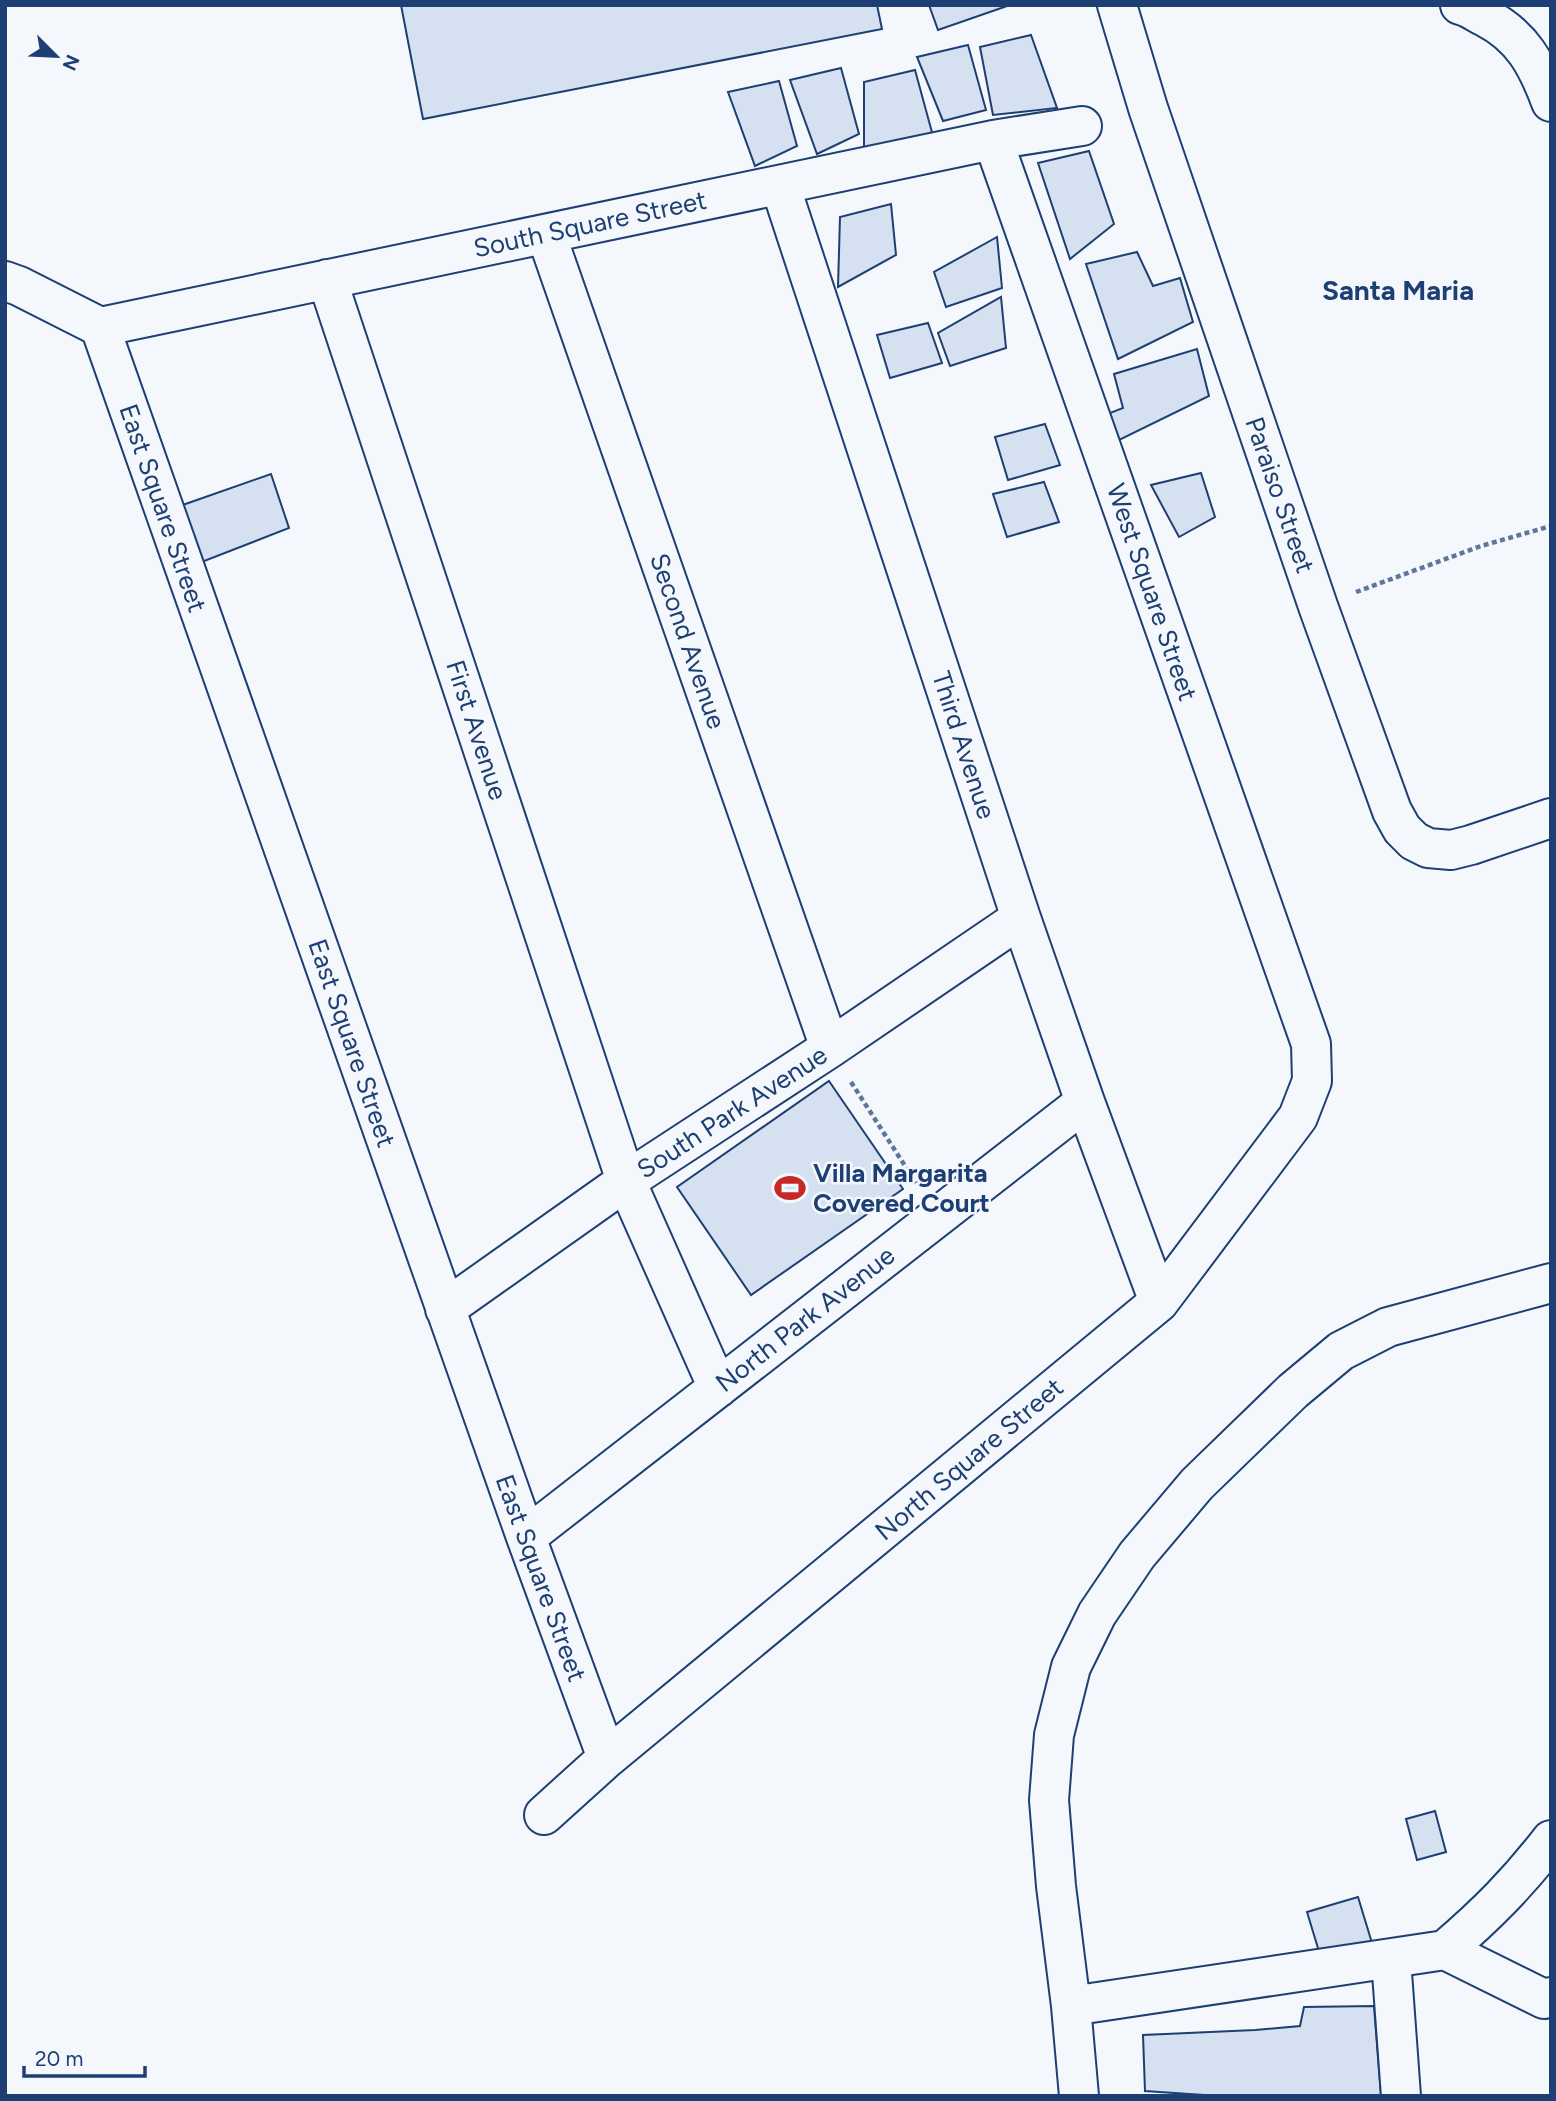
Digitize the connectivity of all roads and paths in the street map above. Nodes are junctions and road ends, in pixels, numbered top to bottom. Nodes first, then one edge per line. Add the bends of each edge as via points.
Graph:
1 (1117, 5) edge
2 (1460, 5) edge
3 (1551, 102) edge
4 (1082, 126) dead end
5 (993, 140) junction
6 (780, 185) junction
7 (547, 234) junction
8 (327, 279) junction
9 (5, 281) edge
10 (100, 327) junction
11 (1551, 526) edge
12 (1318, 606) junction
13 (1551, 818) edge
14 (1021, 918) junction
15 (1311, 1044) joint
16 (830, 1048) junction
17 (1085, 1102) junction
18 (626, 1181) junction
19 (937, 1216) junction
20 (1551, 1283) edge
21 (1159, 1302) junction
22 (445, 1309) junction
23 (718, 1388) junction
24 (526, 1537) junction
25 (607, 1758) junction
26 (544, 1815) dead end
27 (1551, 1840) edge
28 (1445, 1950) junction
29 (1391, 1959) junction
30 (1548, 2005) edge
31 (1071, 2006) junction
32 (1079, 2096) edge
33 (1401, 2096) edge

1 - 12 street, Paraiso Street via 1152,121
2 - 3 street via 1518,39 1540,72
4 - 5 street, South Square Street
5 - 6 street, South Square Street
5 - 15 street, West Square Street
6 - 7 street, South Square Street
6 - 14 street, Third Avenue
7 - 8 street, South Square Street
7 - 16 street, Second Avenue
8 - 10 street, South Square Street
8 - 18 street, First Avenue
9 - 10 street
10 - 22 street, East Square Street
11 - 12 path
12 - 13 street, Paraiso Street via 1392,811 1413,841 1451,850
14 - 16 street, South Park Avenue
14 - 17 street, Third Avenue
15 - 21 street, North Square Street via 1312,1081 1298,1117
16 - 18 street, South Park Avenue
16 - 19 path
17 - 19 street, North Park Avenue
17 - 21 street, Third Avenue
18 - 22 street, South Park Avenue
18 - 23 street, First Avenue
19 - 23 street, North Park Avenue
20 - 31 street via 1388,1327 1341,1351 1197,1484 1137,1555 1097,1614 1070,1667 1054,1735 1049,1800
21 - 25 street, North Square Street
22 - 24 street, East Square Street
23 - 24 street, North Park Avenue
24 - 25 street, East Square Street
25 - 26 street, North Square Street
27 - 28 street via 1488,1913
28 - 29 street
28 - 30 street
29 - 31 street
29 - 33 street
31 - 32 street

